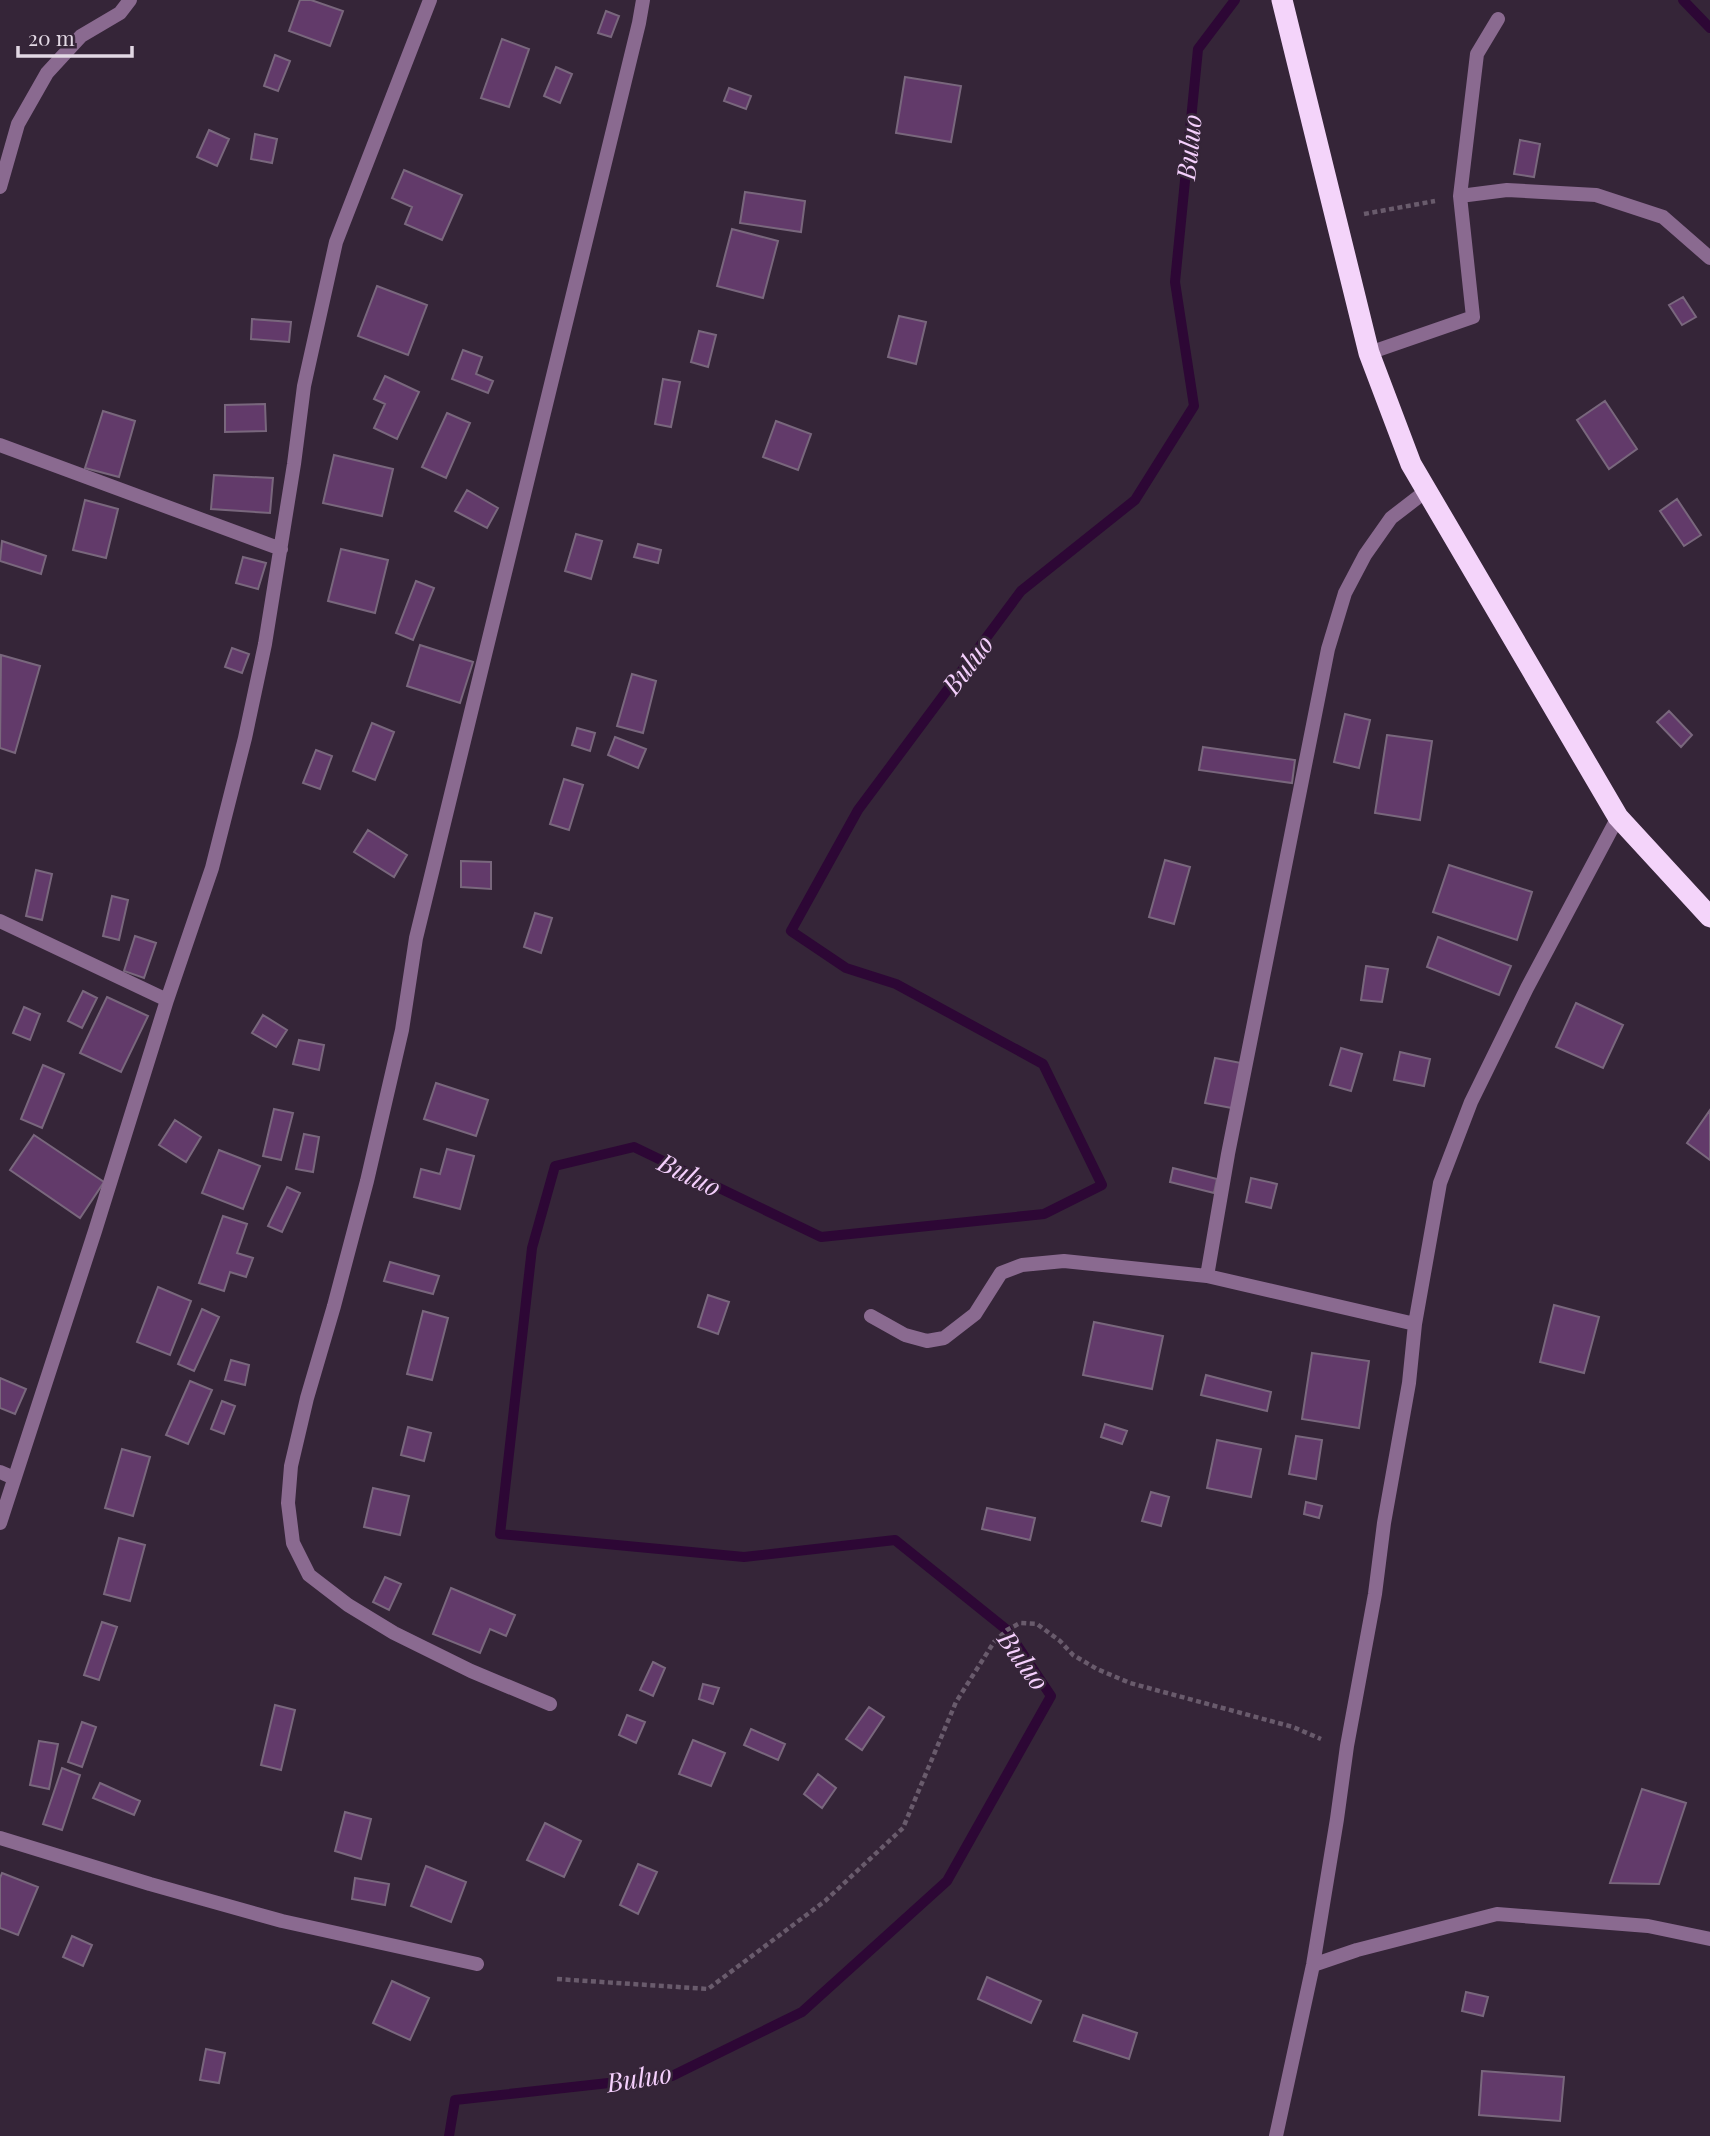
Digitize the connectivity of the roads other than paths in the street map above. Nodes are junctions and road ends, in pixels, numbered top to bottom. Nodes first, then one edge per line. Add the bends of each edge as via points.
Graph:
1 (130, 0) edge
2 (430, 0) edge
3 (643, 0) edge
4 (1282, 0) edge
5 (1497, 19) dead end
6 (0, 187) edge
7 (1460, 196) junction
8 (1710, 258) edge
9 (1369, 353) junction
10 (0, 445) edge
11 (1426, 491) junction
12 (281, 548) junction
13 (1618, 817) junction
14 (1710, 917) edge
15 (0, 921) edge
16 (167, 1000) junction
17 (1207, 1276) junction
18 (871, 1316) dead end
19 (1415, 1324) junction
20 (7, 1475) edge
21 (0, 1523) edge
22 (550, 1704) dead end
23 (0, 1838) edge
24 (1710, 1938) edge
25 (477, 1964) dead end
26 (1313, 1965) junction
27 (1276, 2136) edge

1 - 6 street via 120,13 81,36 47,73 18,124
2 - 12 street via 336,242 304,386
3 - 22 street via 416,938 402,1030 367,1181 307,1398 291,1466 288,1503 293,1543 309,1575 348,1605 471,1671
4 - 9 highway
5 - 7 street via 1477,54
7 - 8 street via 1507,190 1596,195 1663,217
7 - 9 street via 1474,317
9 - 11 highway via 1411,464
10 - 12 street
11 - 13 highway
11 - 17 street via 1391,518 1365,555 1345,593 1328,649
12 - 16 street via 245,738 212,868
13 - 14 highway
13 - 19 street via 1471,1101 1440,1183
15 - 16 street
16 - 20 street via 95,1231
17 - 18 street via 1046,1261 1001,1273 975,1314 944,1338 927,1341 905,1335
17 - 19 street
19 - 26 street
20 - 21 street
23 - 25 street via 282,1921
24 - 26 street via 1648,1926 1497,1914
26 - 27 street

